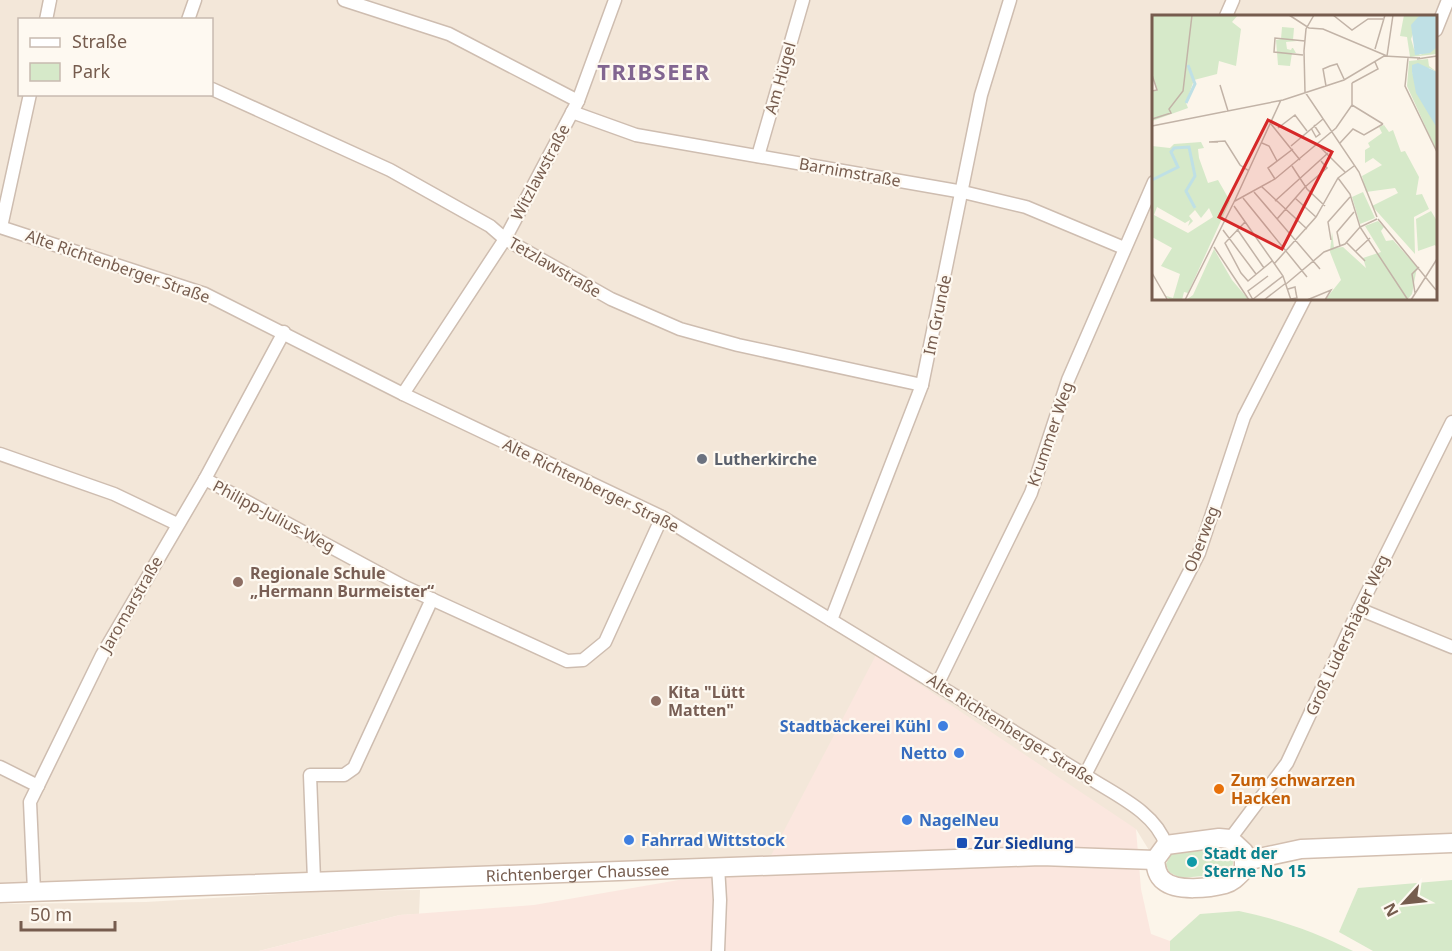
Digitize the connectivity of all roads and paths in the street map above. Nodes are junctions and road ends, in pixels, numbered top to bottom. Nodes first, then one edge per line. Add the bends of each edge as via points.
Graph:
1 (50, 0) edge
2 (195, 0) edge
3 (344, 0) edge
4 (615, 0) edge
5 (803, 0) edge
6 (1010, 0) edge
7 (1233, 0) edge
8 (1448, 0) edge
9 (1226, 15) edge
10 (46, 18) edge
11 (189, 18) edge
12 (1437, 28) edge
13 (213, 89) edge
14 (30, 96) edge
15 (575, 106) junction
16 (758, 156) junction
17 (1152, 186) edge
18 (963, 192) junction
19 (0, 227) edge
20 (505, 239) junction
21 (1124, 248) junction
22 (1304, 300) edge
23 (284, 332) junction
24 (922, 385) junction
25 (404, 394) junction
26 (1452, 422) edge
27 (0, 454) edge
28 (205, 479) junction
29 (662, 517) junction
30 (177, 524) junction
31 (432, 599) junction
32 (1359, 609) junction
33 (831, 620) junction
34 (1452, 647) edge
35 (938, 683) junction
36 (0, 767) edge
37 (1085, 774) junction
38 (38, 786) junction
39 (1230, 839) junction
40 (1452, 843) edge
41 (1166, 845) junction
42 (1155, 860) junction
43 (1245, 861) junction
44 (718, 866) junction
45 (314, 880) junction
46 (33, 891) junction
47 (0, 893) edge
48 (718, 951) edge

1 - 10 street
2 - 11 street
3 - 15 street, Barnimstraße via 449,34
4 - 15 street, Witzlawstraße
5 - 16 street, Am Hügel
6 - 18 street, Im Grunde via 981,95
7 - 9 street
8 - 12 street
13 - 20 street, Tetzlawstraße via 390,170 490,226
14 - 19 street
15 - 16 street, Barnimstraße via 636,135
15 - 20 street, Witzlawstraße
16 - 18 street, Barnimstraße
17 - 21 street, Krummer Weg
18 - 21 street, Barnimstraße via 1026,207
18 - 24 street, Im Grunde
19 - 23 street, Alte Richtenberger Straße via 205,294
20 - 24 street, Tetzlawstraße via 610,299 680,329
20 - 25 street, Witzlawstraße
21 - 35 street, Krummer Weg via 1068,380 1031,492
22 - 37 street, Oberweg via 1244,417 1199,553
23 - 25 street, Alte Richtenberger Straße
23 - 28 street, Jaromarstraße
24 - 33 street, Im Grunde
25 - 29 street, Alte Richtenberger Straße
26 - 32 street, Groß Lüdershäger Weg
27 - 30 street via 114,494
28 - 30 street, Jaromarstraße
28 - 31 street, Philipp-Julius-Weg
29 - 31 street, Philipp-Julius-Weg via 605,642 583,660 567,661
29 - 33 street, Alte Richtenberger Straße
30 - 38 street, Jaromarstraße via 102,655
31 - 45 street via 354,768 344,775 310,775
32 - 34 street
32 - 39 street, Groß Lüdershäger Weg via 1287,763
33 - 35 street, Alte Richtenberger Straße
35 - 37 street, Alte Richtenberger Straße
36 - 38 street
37 - 41 street, Alte Richtenberger Straße via 1152,819
38 - 46 street, Jaromarstraße via 30,802
39 - 41 street
39 - 43 street via 1238,844
40 - 43 street via 1301,849
41 - 42 street
42 - 43 street via 1162,880 1184,888 1226,884 1244,870
42 - 44 street, Richtenberger Chaussee via 1041,855
44 - 45 street, Richtenberger Chaussee
44 - 48 street
45 - 46 street, Richtenberger Chaussee
46 - 47 street, Richtenberger Chaussee

